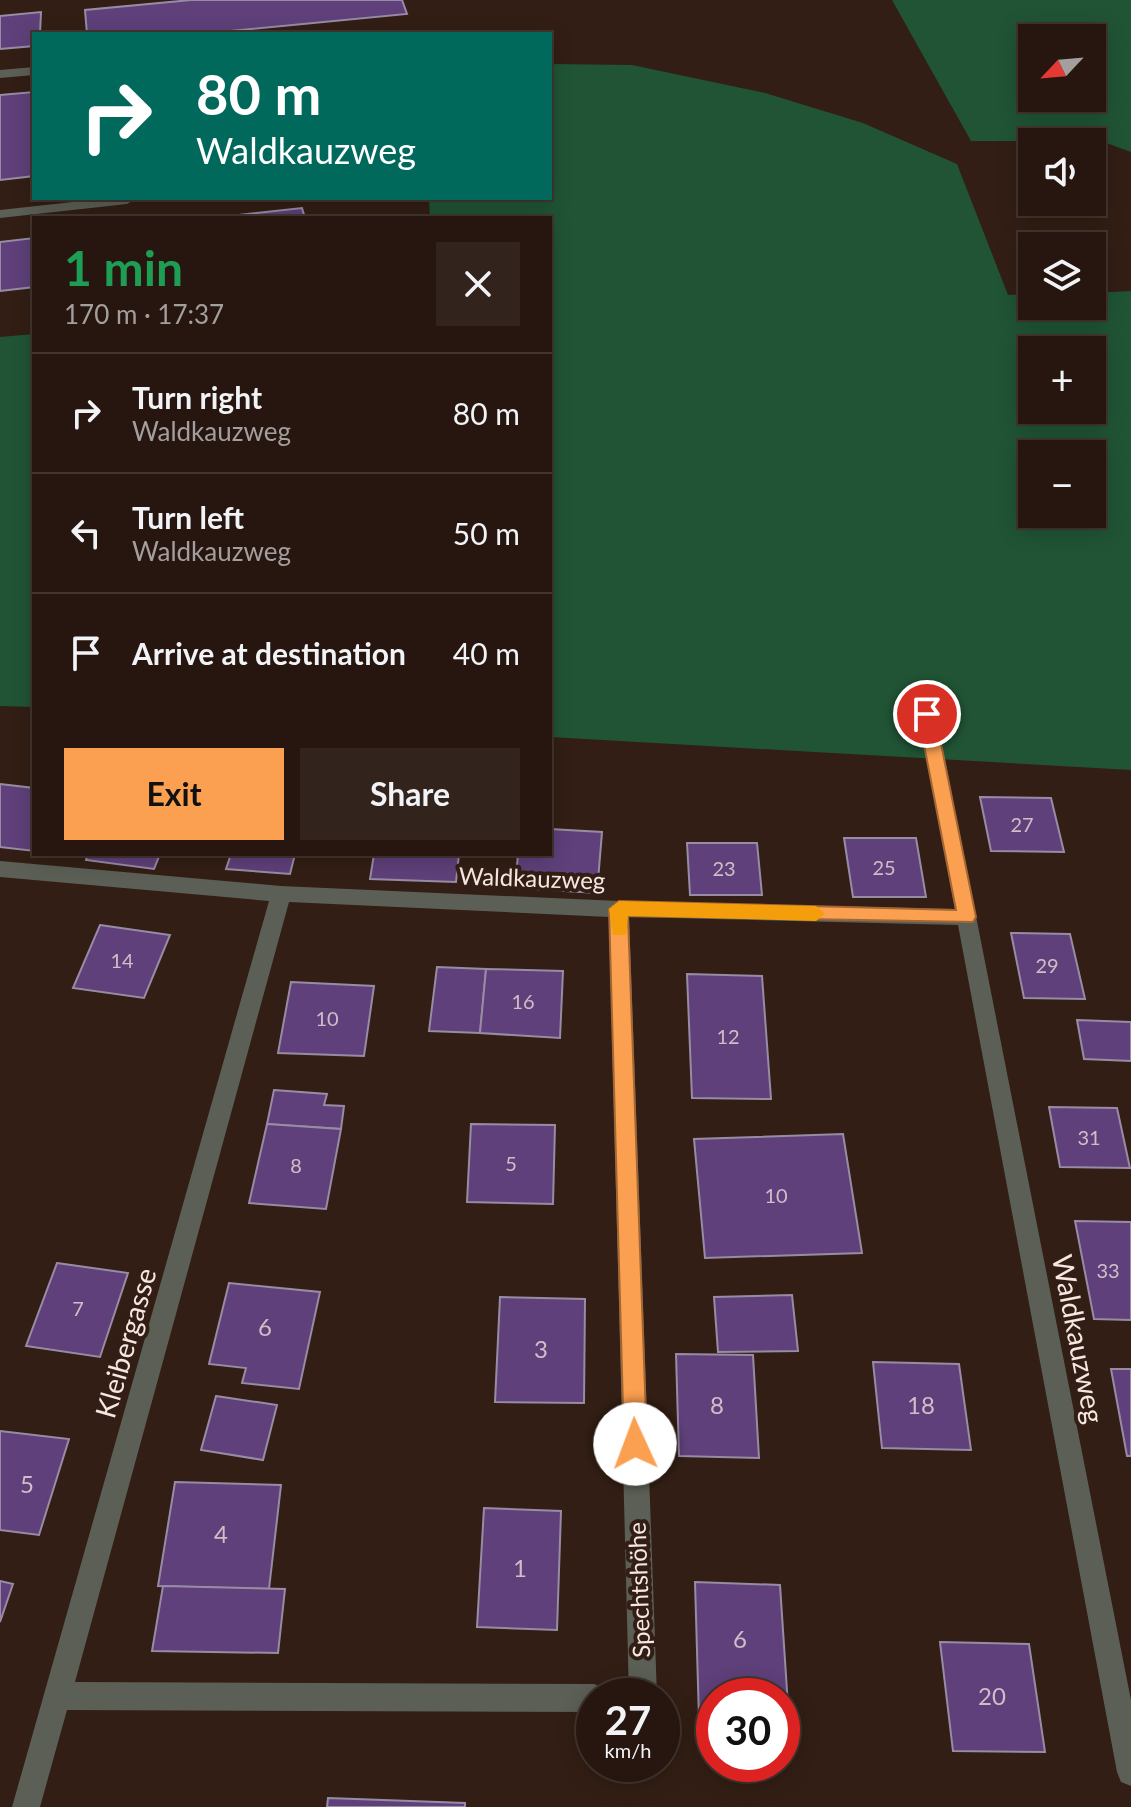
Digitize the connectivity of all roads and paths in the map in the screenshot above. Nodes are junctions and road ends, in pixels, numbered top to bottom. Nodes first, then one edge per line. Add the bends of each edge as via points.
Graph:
1 (32, 71) edge
2 (0, 74) edge
3 (127, 200) dead end
4 (0, 214) edge
5 (927, 714) dead end
6 (0, 869) edge
7 (281, 894) junction
8 (619, 909) junction
9 (967, 917) junction
10 (642, 1678) edge
11 (59, 1696) junction
12 (576, 1698) edge
13 (1131, 1772) edge
14 (26, 1807) edge

1 - 2 street
3 - 4 street
5 - 9 street, Waldkauzweg
6 - 7 street, Waldkauzweg
7 - 8 street, Waldkauzweg
7 - 11 street, Kleibergasse
8 - 9 street, Waldkauzweg
8 - 10 street, Spechtshöhe
9 - 13 street, Waldkauzweg
11 - 12 street
11 - 14 street, Kleibergasse

